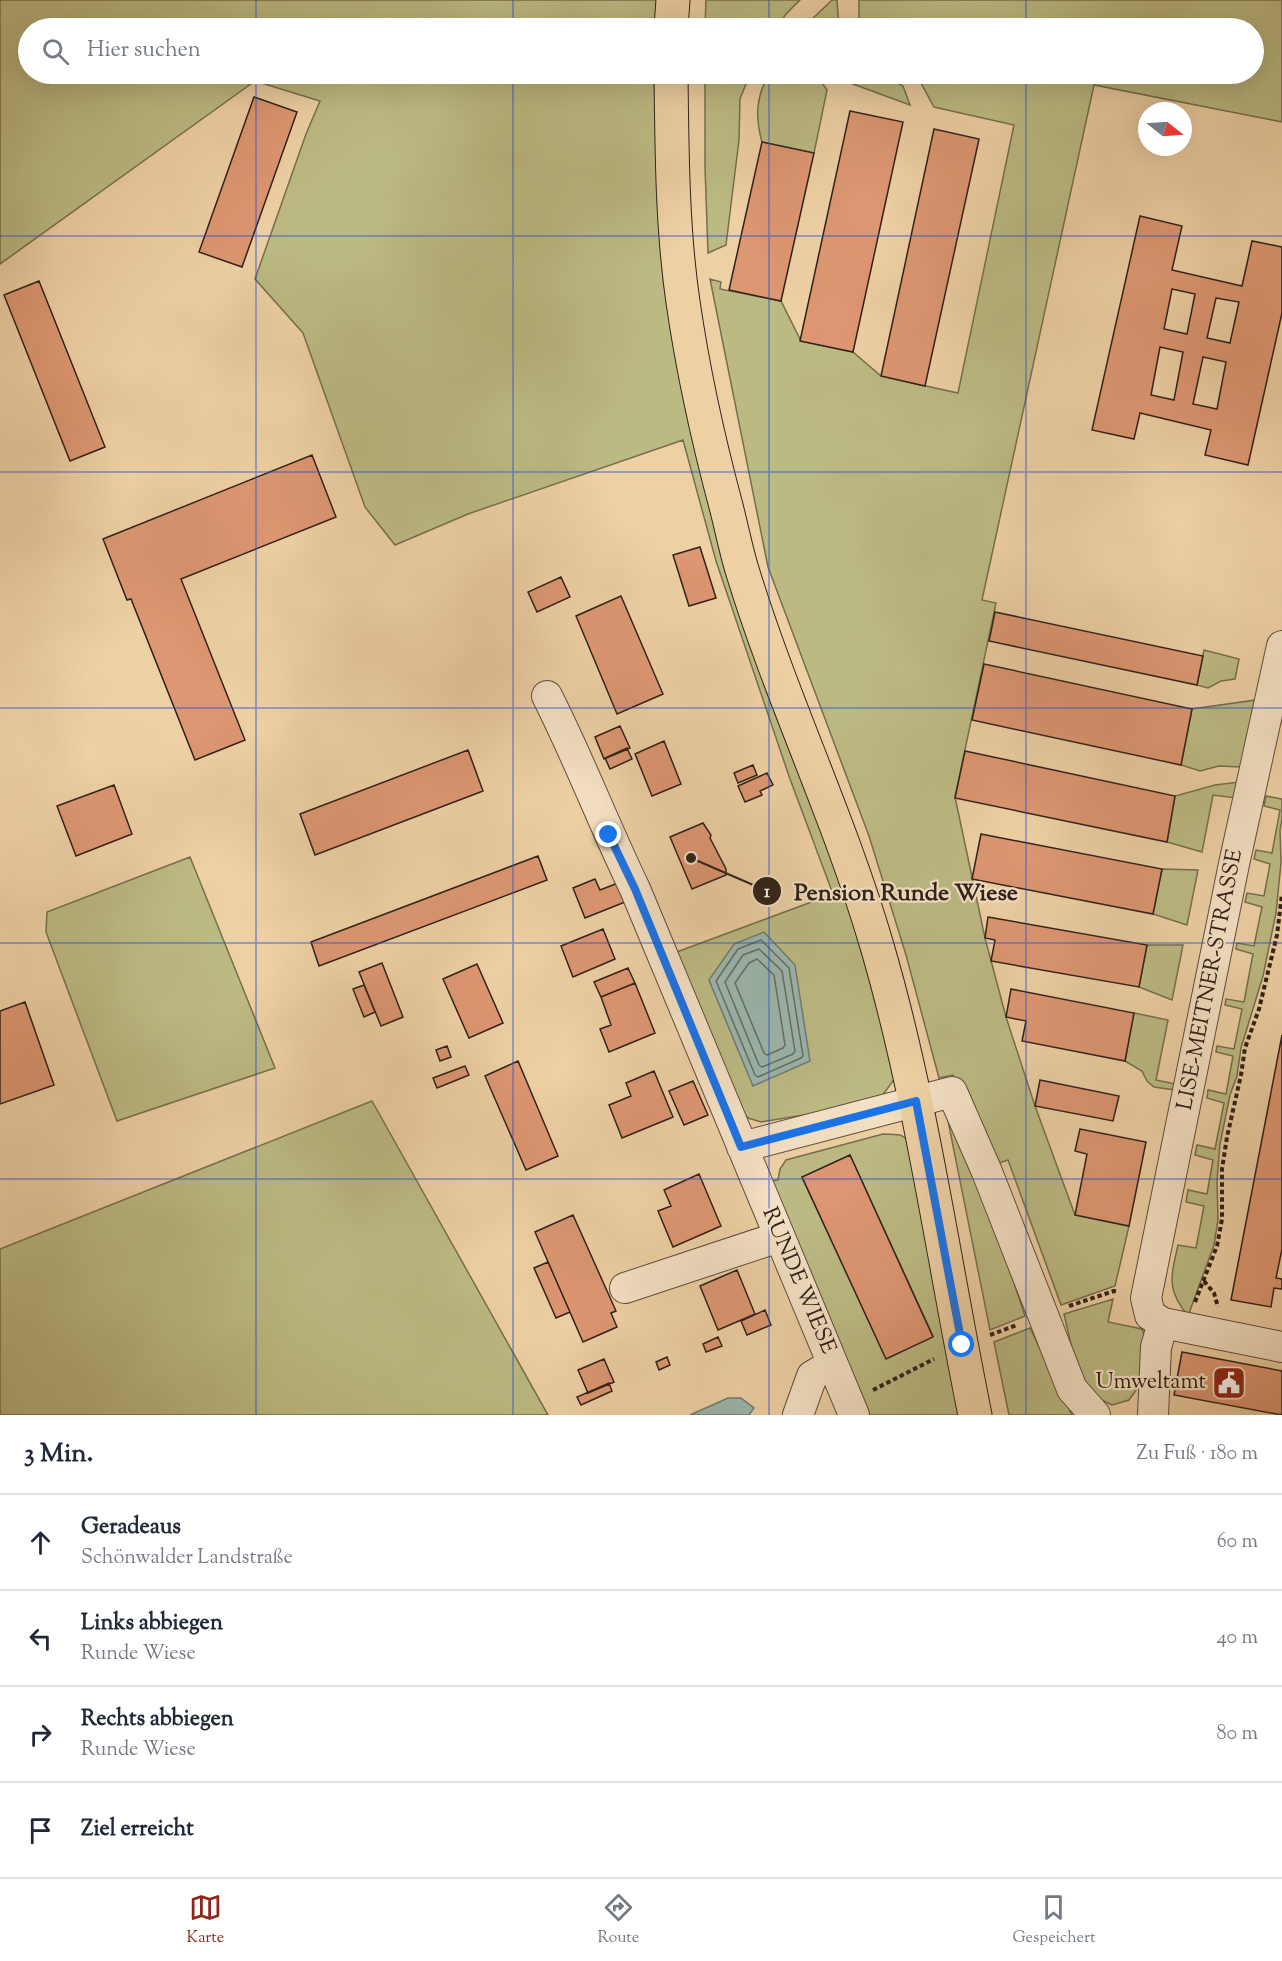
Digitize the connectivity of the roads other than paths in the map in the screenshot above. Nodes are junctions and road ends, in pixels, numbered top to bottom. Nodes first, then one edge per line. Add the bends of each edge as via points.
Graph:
1 (673, 0) edge
2 (672, 18) edge
3 (671, 84) edge
4 (1282, 646) edge
5 (547, 696) dead end
6 (916, 1101) junction
7 (741, 1147) junction
8 (779, 1237) junction
9 (625, 1288) dead end
10 (1153, 1312) junction
11 (1282, 1347) edge
12 (832, 1364) junction
13 (851, 1409) edge
14 (798, 1415) edge
15 (975, 1415) edge
16 (1095, 1415) edge
17 (1153, 1415) edge

1 - 2 main road
3 - 6 main road via 673,189 682,301 707,434 743,573 877,943
4 - 10 street, LISE-MEITNER-STRASSE via 1234,864
5 - 7 street, RUNDE WIESE via 635,889
6 - 7 street
6 - 15 main road
6 - 16 street via 952,1092 1072,1389
7 - 8 street, RUNDE WIESE
8 - 9 street
8 - 12 street, RUNDE WIESE
10 - 11 street
10 - 17 street, LISE-MEITNER-STRASSE
12 - 13 street, RUNDE WIESE
12 - 14 street via 812,1376

